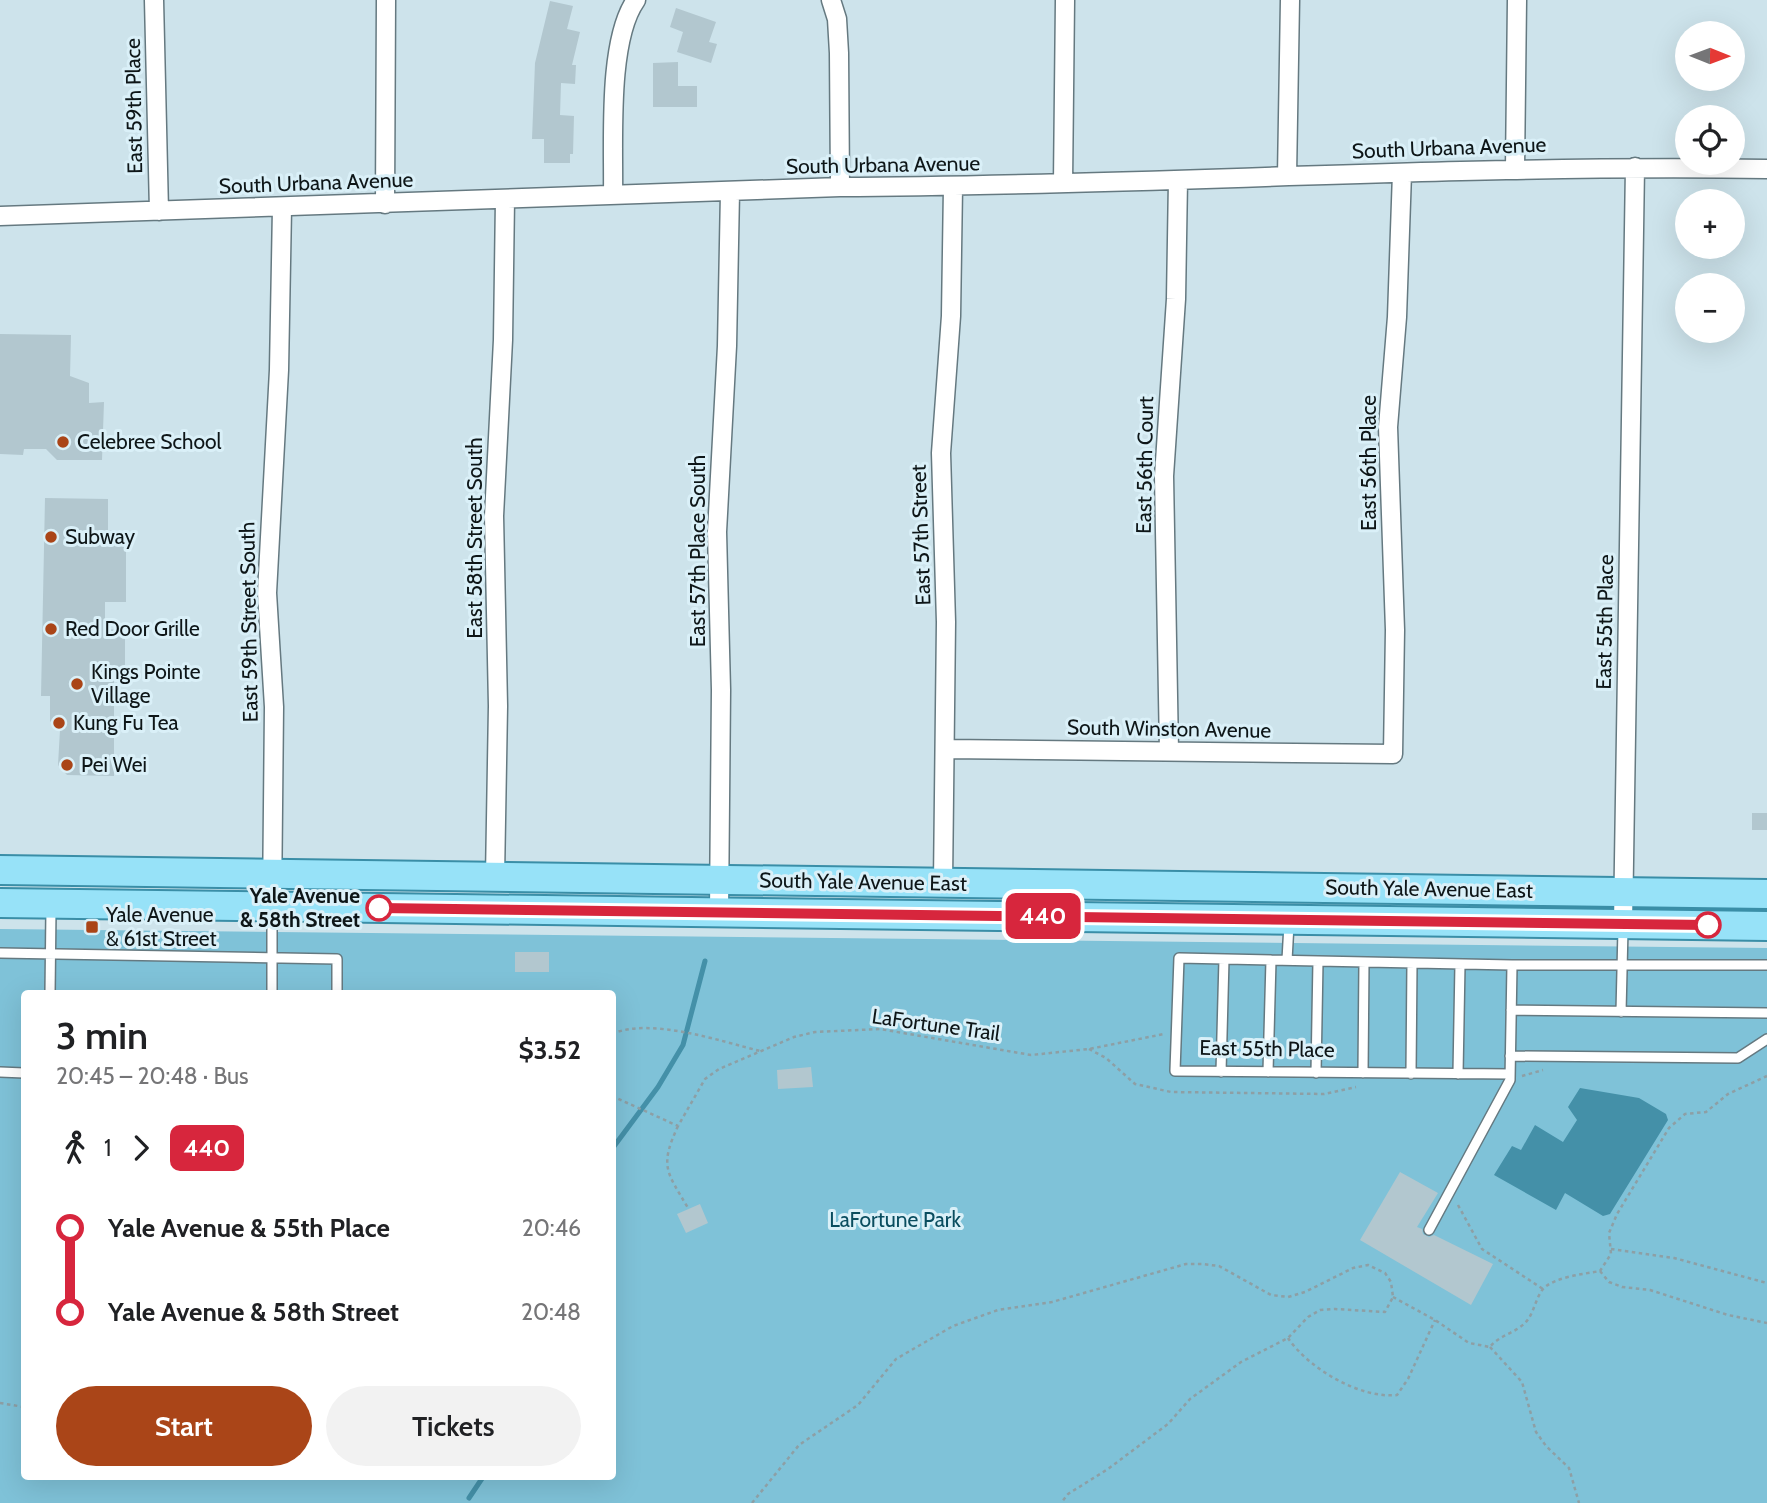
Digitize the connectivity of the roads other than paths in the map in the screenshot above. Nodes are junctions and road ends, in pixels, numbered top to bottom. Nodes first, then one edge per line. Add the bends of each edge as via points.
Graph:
1 (154, 0) edge
2 (386, 0) edge
3 (636, 0) edge
4 (831, 0) edge
5 (1065, 0) edge
6 (1290, 0) edge
7 (1517, 0) edge
8 (1635, 167) junction
9 (1516, 168) junction
10 (1767, 169) edge
11 (1402, 173) junction
12 (1287, 176) junction
13 (1178, 180) junction
14 (1063, 183) junction
15 (840, 187) junction
16 (953, 187) junction
17 (730, 192) junction
18 (613, 194) junction
19 (505, 199) junction
20 (385, 204) junction
21 (282, 208) junction
22 (159, 211) junction
23 (0, 216) edge
24 (945, 749) junction
25 (1169, 751) junction
26 (1393, 754) joint
27 (0, 870) edge
28 (272, 873) junction
29 (495, 877) junction
30 (719, 880) junction
31 (943, 883) junction
32 (1624, 892) junction
33 (1767, 894) edge
34 (0, 903) edge
35 (51, 903) junction
36 (272, 906) junction
37 (719, 912) junction
38 (1289, 919) junction
39 (1623, 924) junction
40 (1767, 926) edge
41 (0, 953) edge
42 (50, 954) junction
43 (272, 958) junction
44 (1224, 959) junction
45 (1271, 960) junction
46 (1287, 960) junction
47 (1318, 961) junction
48 (1364, 962) junction
49 (1412, 963) junction
50 (1460, 964) junction
51 (1512, 965) junction
52 (1767, 965) edge
53 (1623, 966) junction
54 (50, 990) edge
55 (272, 990) edge
56 (337, 990) edge
57 (1511, 1010) junction
58 (1621, 1012) junction
59 (1767, 1013) edge
60 (1767, 1040) edge
61 (1510, 1056) junction
62 (0, 1072) edge
63 (1222, 1072) junction
64 (1268, 1072) junction
65 (21, 1073) edge
66 (1316, 1073) junction
67 (1363, 1073) junction
68 (1410, 1073) junction
69 (1458, 1074) junction
70 (1510, 1074) junction
71 (1429, 1230) dead end

1 - 22 street, East 59th Place
2 - 20 street
3 - 18 street via 618,49
4 - 15 street via 839,41
5 - 14 street
6 - 12 street
7 - 9 street
8 - 9 street, South Urbana Avenue
8 - 10 street, South Urbana Avenue
8 - 32 street, East 55th Place
9 - 11 street, South Urbana Avenue
11 - 12 street, South Urbana Avenue
11 - 26 street, East 56th Place via 1388,427 1395,630
12 - 13 street, South Urbana Avenue
13 - 14 street, South Urbana Avenue
13 - 25 street, East 56th Court via 1176,299 1164,476
14 - 16 street, South Urbana Avenue
15 - 16 street, South Urbana Avenue
15 - 17 street, South Urbana Avenue
16 - 24 street, East 57th Street via 951,316 941,453
17 - 18 street, South Urbana Avenue
17 - 30 street, East 57th Place South via 717,532
18 - 19 street, South Urbana Avenue
19 - 20 street, South Urbana Avenue
19 - 29 street, East 58th Street South via 494,516
20 - 21 street, South Urbana Avenue
21 - 22 street, South Urbana Avenue
21 - 28 street, East 59th Street South via 267,593 274,706
22 - 23 street, South Urbana Avenue
24 - 25 street, South Winston Avenue
24 - 31 street, East 57th Street
25 - 26 street, South Winston Avenue
27 - 28 main road, South Yale Avenue East
28 - 29 main road, South Yale Avenue East
28 - 36 street, East 59th Street South
29 - 30 main road, South Yale Avenue East
30 - 31 main road, South Yale Avenue East
30 - 37 street, East 57th Place South
31 - 32 main road, South Yale Avenue East
32 - 33 main road, South Yale Avenue East
32 - 39 street, East 55th Place
34 - 35 main road, South Yale Avenue East
35 - 36 main road, South Yale Avenue East
35 - 42 lane
36 - 37 main road, South Yale Avenue East
36 - 43 lane, East 59th Street South
37 - 38 main road, South Yale Avenue East
38 - 39 main road, South Yale Avenue East
38 - 46 lane
39 - 40 main road, South Yale Avenue East
39 - 53 lane, East 55th Place
41 - 42 lane
42 - 43 lane
42 - 54 lane
43 - 55 lane, East 59th Street South
43 - 56 lane via 337,959
44 - 45 lane, East 55th Place
44 - 63 lane
44 - 63 lane, East 55th Place via 1179,958 1175,1071
45 - 46 lane, East 55th Place
45 - 64 lane
46 - 47 lane, East 55th Place
47 - 48 lane, East 55th Place
47 - 66 lane
48 - 49 lane, East 55th Place
48 - 67 lane
49 - 50 lane, East 55th Place
49 - 68 lane
50 - 51 lane, East 55th Place
50 - 69 lane
51 - 53 lane, East 55th Place
51 - 57 lane
52 - 53 lane
53 - 58 lane
57 - 58 lane
57 - 61 lane
58 - 59 lane
60 - 61 lane via 1738,1058
61 - 70 lane
62 - 65 lane
63 - 64 lane, East 55th Place
64 - 66 lane, East 55th Place
66 - 67 lane, East 55th Place
67 - 68 lane, East 55th Place
68 - 69 lane, East 55th Place
69 - 70 lane, East 55th Place
70 - 71 lane

